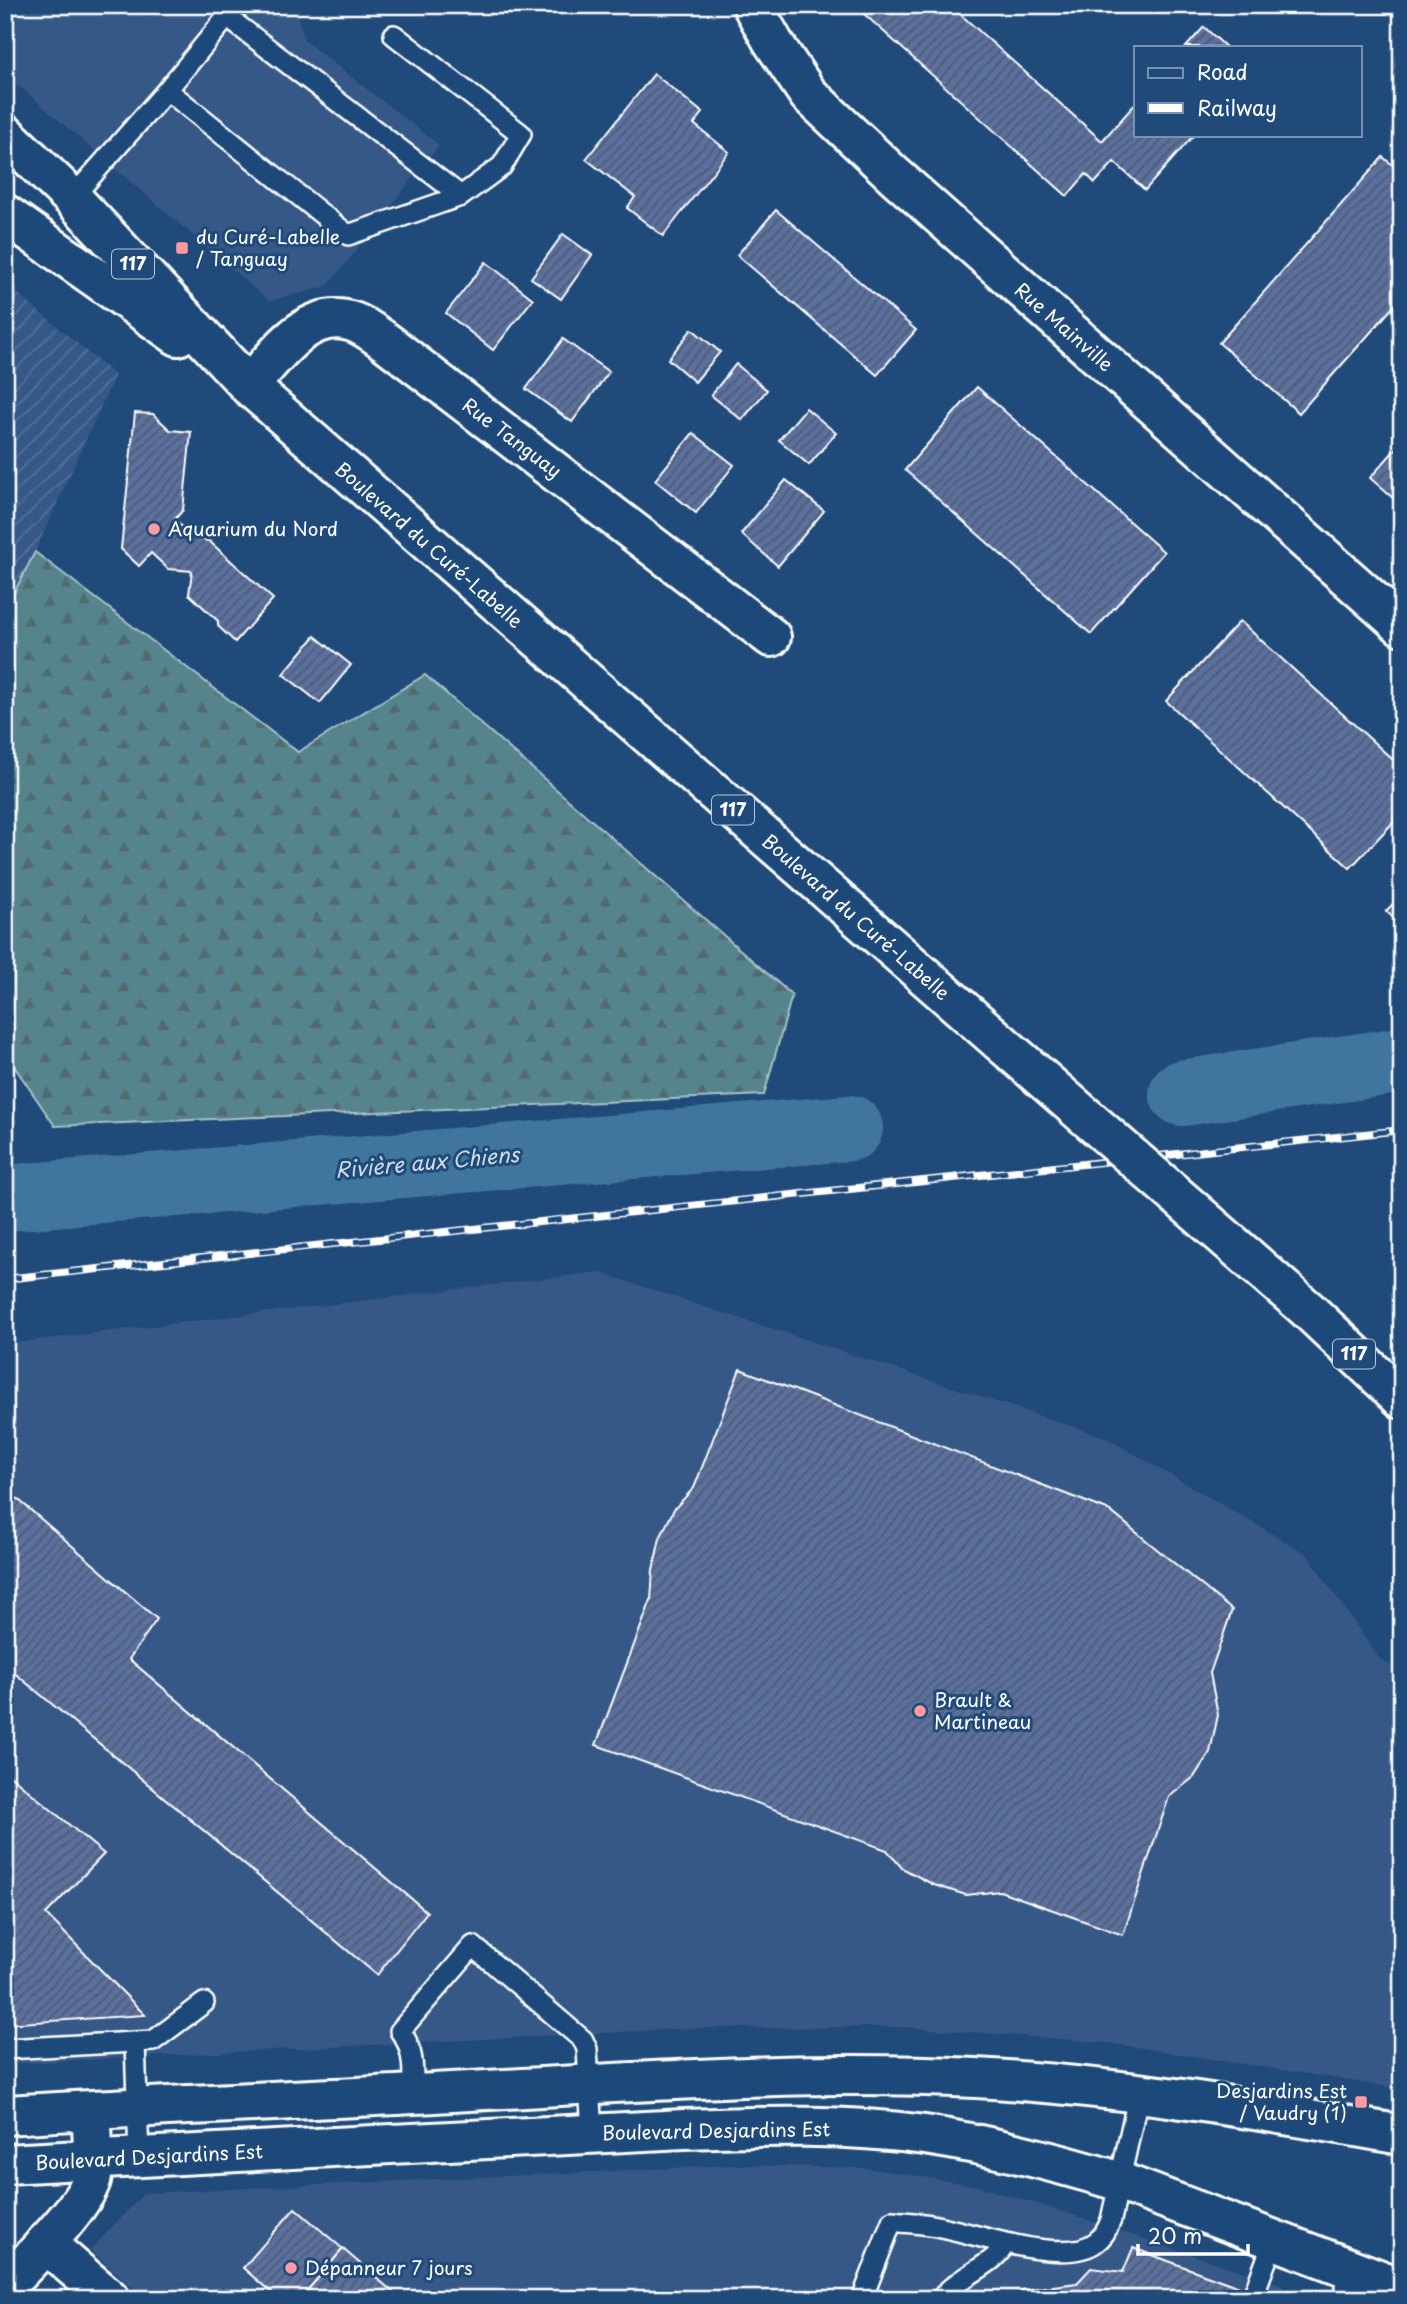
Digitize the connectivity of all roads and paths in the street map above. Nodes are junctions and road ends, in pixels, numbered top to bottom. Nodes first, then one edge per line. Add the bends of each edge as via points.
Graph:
1 (752, 5) edge
2 (229, 11) edge
3 (394, 35) dead end
4 (167, 90) junction
5 (5, 134) edge
6 (461, 195) junction
7 (72, 198) junction
8 (5, 214) edge
9 (248, 386) junction
10 (1402, 626) edge
11 (771, 637) dead end
12 (1307, 1309) junction
13 (1402, 1379) edge
14 (1402, 1399) edge
15 (204, 2003) dead end
16 (135, 2042) junction
17 (5, 2049) edge
18 (588, 2085) junction
19 (1139, 2093) junction
20 (413, 2095) junction
21 (138, 2109) junction
22 (91, 2111) junction
23 (5, 2115) edge
24 (592, 2134) junction
25 (1402, 2135) edge
26 (139, 2157) junction
27 (92, 2160) junction
28 (5, 2164) edge
29 (1118, 2181) junction
30 (1274, 2240) junction
31 (45, 2243) junction
32 (1005, 2243) junction
33 (1346, 2283) edge
34 (5, 2286) edge
35 (1402, 2288) edge
36 (110, 2299) edge
37 (862, 2299) edge
38 (941, 2299) edge
39 (1252, 2299) edge

1 - 10 street, Rue Mainville via 808,94
2 - 4 lane
2 - 6 lane
3 - 6 lane via 520,134 502,166
4 - 6 lane via 348,235
4 - 7 lane
5 - 7 street, Boulevard du Curé-Labelle / 117
7 - 9 street, Boulevard du Curé-Labelle / 117
8 - 9 street, Boulevard du Curé-Labelle / 117
9 - 11 street, Rue Tanguay via 295,335 331,320 354,322
9 - 12 street, Boulevard du Curé-Labelle / 117, bridge
12 - 13 street, Boulevard du Curé-Labelle / 117
12 - 14 street, Boulevard du Curé-Labelle / 117
15 - 16 lane via 153,2041
16 - 17 lane
16 - 21 lane
18 - 19 street via 880,2075
18 - 20 street
18 - 20 lane via 583,2040 473,1946 400,2031 410,2049
18 - 24 lane
19 - 25 street
19 - 29 lane
20 - 21 street
21 - 22 street
21 - 26 lane
22 - 23 street
22 - 27 street
24 - 26 street, Boulevard Desjardins Est
24 - 29 street, Boulevard Desjardins Est via 785,2126 869,2130 976,2144
26 - 27 street, Boulevard Desjardins Est
27 - 28 street, Boulevard Desjardins Est
27 - 31 street via 88,2189
29 - 30 street, Boulevard Desjardins Est
29 - 32 lane via 1106,2232 1088,2247 1057,2250
30 - 33 street, Boulevard Desjardins Est
30 - 39 lane
31 - 34 street
31 - 36 street
32 - 37 lane via 939,2226 892,2221
32 - 38 lane via 997,2256 955,2283
33 - 35 street, Boulevard Desjardins Est

